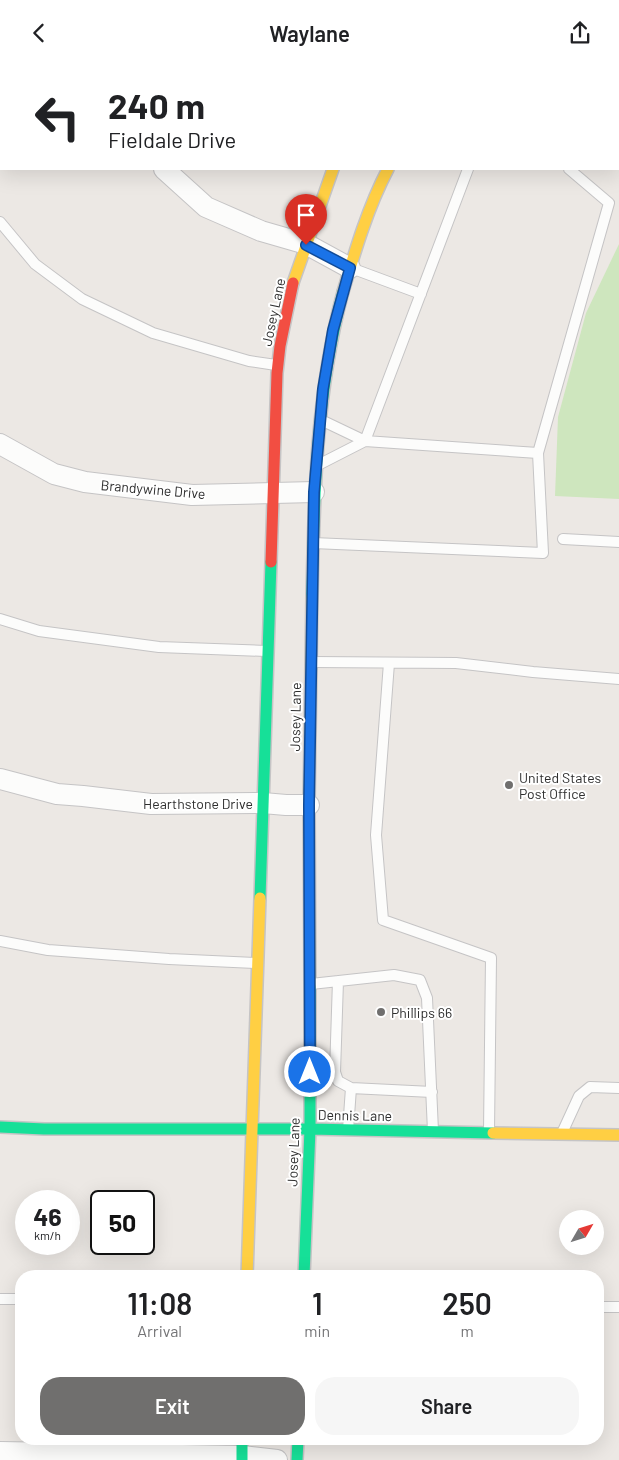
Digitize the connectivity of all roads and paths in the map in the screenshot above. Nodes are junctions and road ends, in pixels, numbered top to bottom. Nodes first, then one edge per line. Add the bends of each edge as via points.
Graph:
1 (165, 170) edge
2 (332, 170) edge
3 (387, 170) edge
4 (468, 170) edge
5 (570, 170) edge
6 (0, 222) edge
7 (306, 245) junction
8 (350, 268) junction
9 (421, 294) junction
10 (278, 366) junction
11 (320, 420) junction
12 (365, 441) junction
13 (0, 444) edge
14 (538, 453) junction
15 (316, 466) junction
16 (272, 492) junction
17 (314, 492) junction
18 (563, 539) dead end
19 (619, 542) edge
20 (313, 543) junction
21 (0, 619) edge
22 (267, 651) junction
23 (311, 662) junction
24 (389, 663) junction
25 (619, 679) edge
26 (0, 779) edge
27 (264, 803) junction
28 (309, 805) junction
29 (0, 941) edge
30 (257, 963) junction
31 (338, 981) junction
32 (309, 984) junction
33 (322, 1072) junction
34 (351, 1088) junction
35 (619, 1088) edge
36 (432, 1092) junction
37 (0, 1127) edge
38 (310, 1129) junction
39 (251, 1130) junction
40 (348, 1130) junction
41 (433, 1132) junction
42 (489, 1133) junction
43 (562, 1135) junction
44 (619, 1135) edge
45 (247, 1270) edge
46 (304, 1270) edge
47 (0, 1299) edge
48 (15, 1299) edge
49 (604, 1307) edge
50 (619, 1307) edge
51 (298, 1445) edge
52 (242, 1452) edge
53 (0, 1453) edge
54 (278, 1460) edge
55 (297, 1460) edge

1 - 7 street via 206,207 261,231
2 - 7 main road, Josey Lane
3 - 8 main road, Josey Lane
4 - 9 lane
5 - 14 lane via 609,203
6 - 10 lane via 35,264 82,299 154,333 249,361
7 - 8 street
7 - 10 main road, Josey Lane via 293,283
8 - 9 lane
8 - 11 main road, Josey Lane via 333,330
9 - 12 lane
10 - 16 main road, Josey Lane
11 - 12 lane
11 - 15 main road, Josey Lane
12 - 14 lane
12 - 15 lane
13 - 16 street, Brandywine Drive via 54,474 85,482 192,495
14 - 20 lane via 543,553
15 - 17 main road, Josey Lane
16 - 17 street, Brandywine Drive
16 - 22 main road, Josey Lane
17 - 20 main road, Josey Lane
18 - 19 lane
20 - 23 main road, Josey Lane
21 - 22 lane via 39,631 159,647
22 - 27 main road, Josey Lane
23 - 24 lane
23 - 28 main road, Josey Lane
24 - 25 lane via 456,663
24 - 42 lane via 376,835 382,920 491,958
26 - 27 street, Hearthstone Drive via 57,794 151,805
27 - 28 street, Hearthstone Drive
27 - 30 main road, Josey Lane
28 - 32 main road, Josey Lane
29 - 30 lane via 48,950
30 - 39 main road, Josey Lane
31 - 32 lane
31 - 33 lane
31 - 36 lane via 394,975 420,981 427,998
32 - 33 main road, Josey Lane
33 - 34 lane
33 - 38 main road, Josey Lane
34 - 36 lane
34 - 40 lane
35 - 43 lane via 590,1087 579,1096
36 - 41 lane
37 - 39 main road, Dennis Lane
38 - 39 main road, Dennis Lane
38 - 40 main road, Dennis Lane
38 - 46 main road, Josey Lane
39 - 45 main road, Josey Lane
40 - 41 main road, Dennis Lane
41 - 42 main road, Dennis Lane
42 - 43 main road, Dennis Lane
43 - 44 main road, Dennis Lane
47 - 48 lane
49 - 50 lane
51 - 55 main road
52 - 53 street
52 - 54 street

